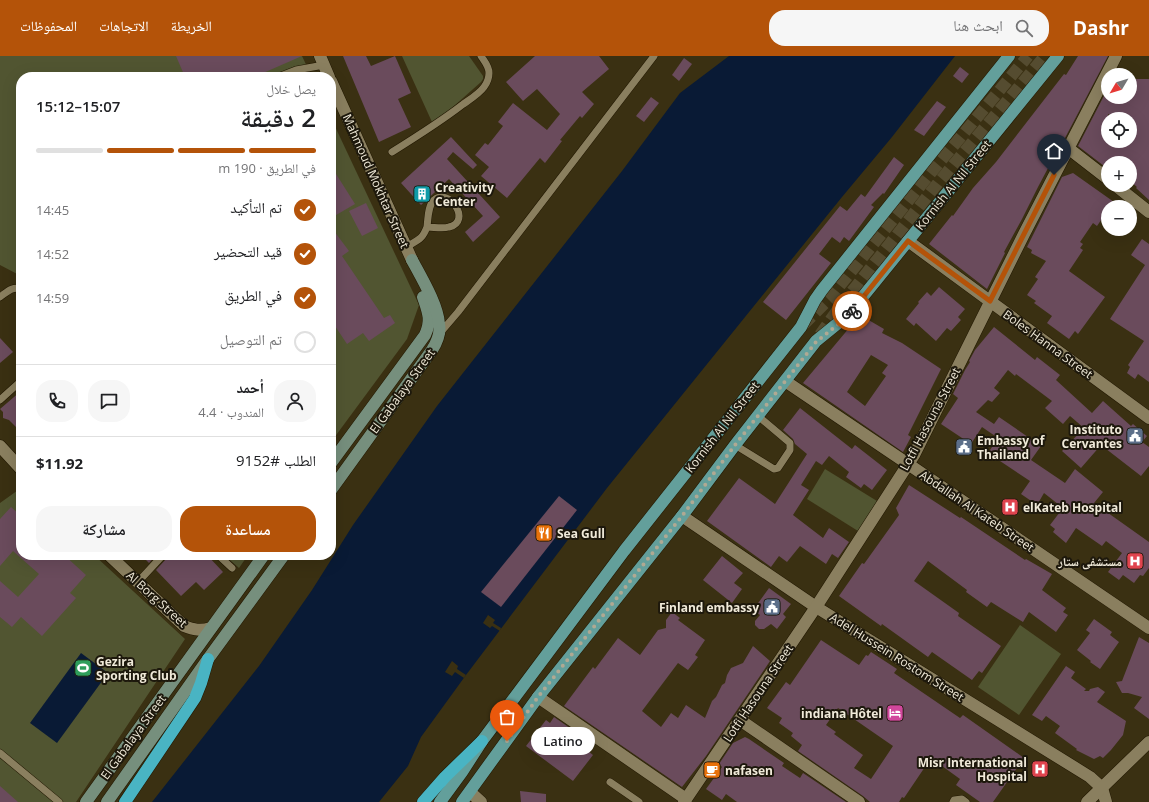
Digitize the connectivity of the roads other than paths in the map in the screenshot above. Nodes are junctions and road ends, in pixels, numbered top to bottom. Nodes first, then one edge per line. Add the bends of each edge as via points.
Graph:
1 (481, 56) edge
2 (654, 56) edge
3 (1009, 56) edge
4 (1058, 56) edge
5 (1116, 56) edge
6 (322, 60) edge
7 (291, 72) edge
8 (327, 72) edge
9 (336, 91) edge
10 (1068, 148) junction
11 (392, 152) dead end
12 (1101, 174) edge
13 (1124, 192) edge
14 (1149, 212) edge
15 (427, 227) junction
16 (908, 241) junction
17 (406, 247) junction
18 (412, 260) junction
19 (16, 287) edge
20 (0, 297) edge
21 (990, 301) junction
22 (439, 334) junction
23 (785, 381) junction
24 (16, 386) edge
25 (0, 400) edge
26 (758, 416) junction
27 (1149, 418) edge
28 (735, 445) junction
29 (0, 446) edge
30 (336, 456) edge
31 (16, 464) edge
32 (908, 464) junction
33 (336, 483) edge
34 (682, 516) junction
35 (114, 560) edge
36 (158, 560) edge
37 (223, 560) edge
38 (260, 560) edge
39 (280, 560) edge
40 (232, 568) dead end
41 (138, 582) junction
42 (816, 607) junction
43 (211, 628) junction
44 (1149, 628) edge
45 (208, 659) junction
46 (538, 697) junction
47 (740, 720) junction
48 (482, 741) junction
49 (1149, 742) edge
50 (0, 753) edge
51 (610, 782) dead end
52 (1102, 788) junction
53 (470, 792) junction
54 (685, 801) edge
55 (59, 802) edge
56 (86, 802) edge
57 (107, 802) edge
58 (125, 802) edge
59 (423, 802) edge
60 (440, 802) edge
61 (462, 802) edge
62 (481, 802) edge
63 (639, 802) edge
64 (860, 802) edge
65 (953, 802) edge
66 (966, 802) edge
67 (1087, 802) edge
68 (1106, 802) edge

1 - 11 lane via 489,72 484,87 451,114
2 - 22 lane
3 - 48 main road, Kornish Al Nil Street via 822,290 801,327 624,551
4 - 16 main road, Kornish Al Nil Street
5 - 10 street, Lotfi Hasouna Street
6 - 7 lane
6 - 8 street
9 - 17 street, Mahmoud Mokhtar Street
10 - 12 street
10 - 21 street, Lotfi Hasouna Street
13 - 14 street
15 - 15 lane via 430,206 434,200 440,197 448,198 457,209 458,220 448,227
15 - 17 lane via 424,235
16 - 21 street, Boles Hanna Street
16 - 23 main road, Kornish Al Nil Street via 848,316 816,342
17 - 18 street, Mahmoud Mokhtar Street
18 - 22 street, El Gabalaya Street via 436,310 440,324
18 - 30 street, El Gabalaya Street via 428,311 428,328
19 - 20 lane
21 - 27 street, Boles Hanna Street
21 - 32 street, Lotfi Hasouna Street
22 - 33 street, El Gabalaya Street via 432,350
23 - 26 main road, Kornish Al Nil Street
23 - 32 street, Abdallah Al Kateb Street
24 - 25 lane
26 - 28 main road, Kornish Al Nil Street
26 - 28 lane via 790,444 790,450 778,468 774,469
28 - 34 main road, Kornish Al Nil Street
29 - 31 street
32 - 42 street, Lotfi Hasouna Street
32 - 44 street, Abdallah Al Kateb Street
34 - 42 street, Adel Hussein Rostom Street
34 - 46 main road, Kornish Al Nil Street
35 - 41 street, Al Borg Street
36 - 41 lane
37 - 40 lane
38 - 43 street, El Gabalaya Street
39 - 45 street, El Gabalaya Street
41 - 43 street, Al Borg Street via 184,626 192,630
42 - 47 street, Lotfi Hasouna Street
42 - 52 street, Adel Hussein Rostom Street via 1090,777
43 - 56 street, El Gabalaya Street
45 - 57 street, El Gabalaya Street
45 - 58 highway via 195,698
46 - 53 main road, Kornish Al Nil Street
46 - 54 street
47 - 54 street, Lotfi Hasouna Street
47 - 64 street
48 - 59 highway
48 - 60 main road, Kornish Al Nil Street
49 - 52 street
50 - 55 lane
51 - 63 lane
52 - 67 street
52 - 68 street
53 - 61 main road, Kornish Al Nil Street
53 - 62 street
65 - 66 lane via 962,799

